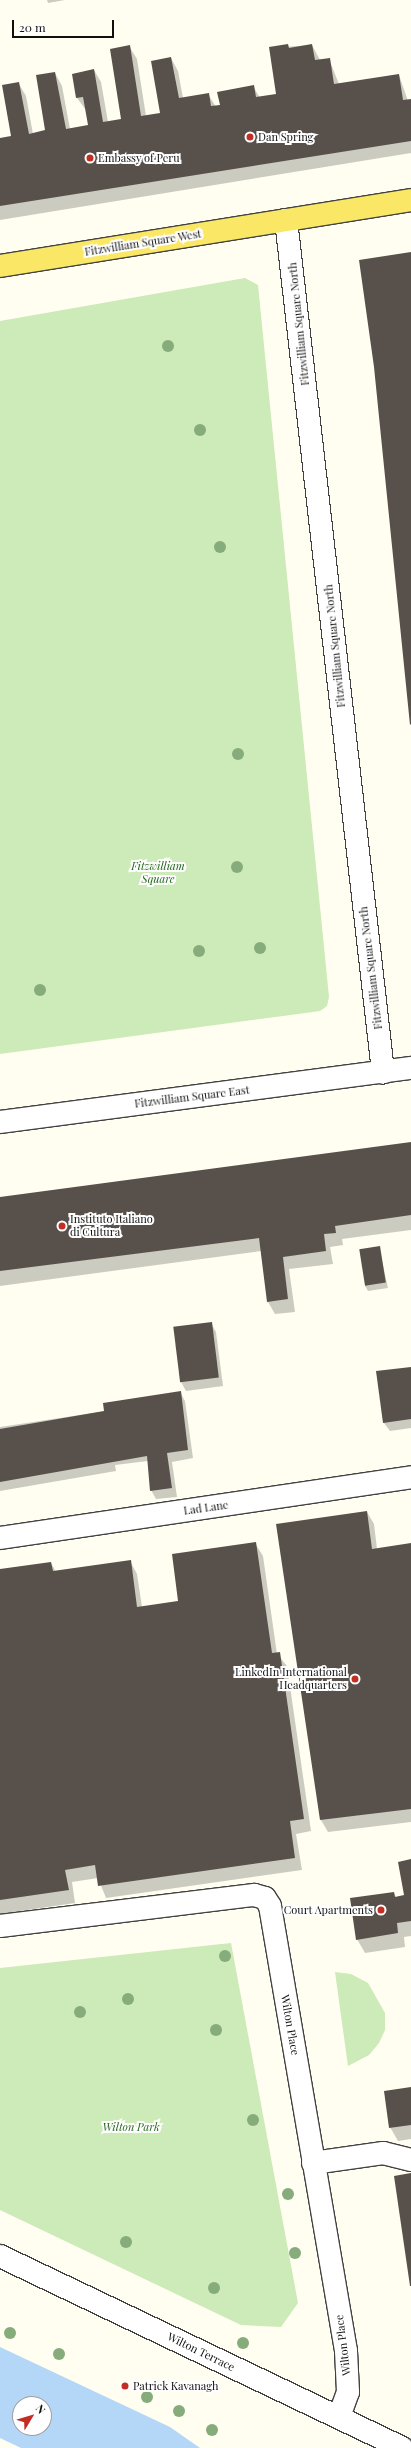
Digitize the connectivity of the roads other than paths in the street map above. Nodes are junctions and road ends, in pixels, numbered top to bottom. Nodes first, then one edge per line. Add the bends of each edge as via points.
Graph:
1 (411, 200) edge
2 (286, 220) junction
3 (0, 266) edge
4 (411, 1068) edge
5 (383, 1072) junction
6 (0, 1122) edge
7 (411, 1477) edge
8 (0, 1538) edge
9 (0, 1926) edge
10 (411, 2160) edge
11 (313, 2163) junction
12 (0, 2256) edge
13 (339, 2417) junction
14 (402, 2448) edge

1 - 2 main road, Fitzwilliam Square West
2 - 3 main road, Fitzwilliam Square West
2 - 5 street, Fitzwilliam Square North
4 - 5 street, Fitzwilliam Square East
5 - 6 street, Fitzwilliam Square East
7 - 8 street, Lad Lane
9 - 11 street, Wilton Place via 254,1895 265,1898 270,1906
10 - 11 street via 383,2153
11 - 13 street, Wilton Place via 346,2351 348,2392
12 - 13 street, Wilton Terrace
13 - 14 street, Wilton Terrace

